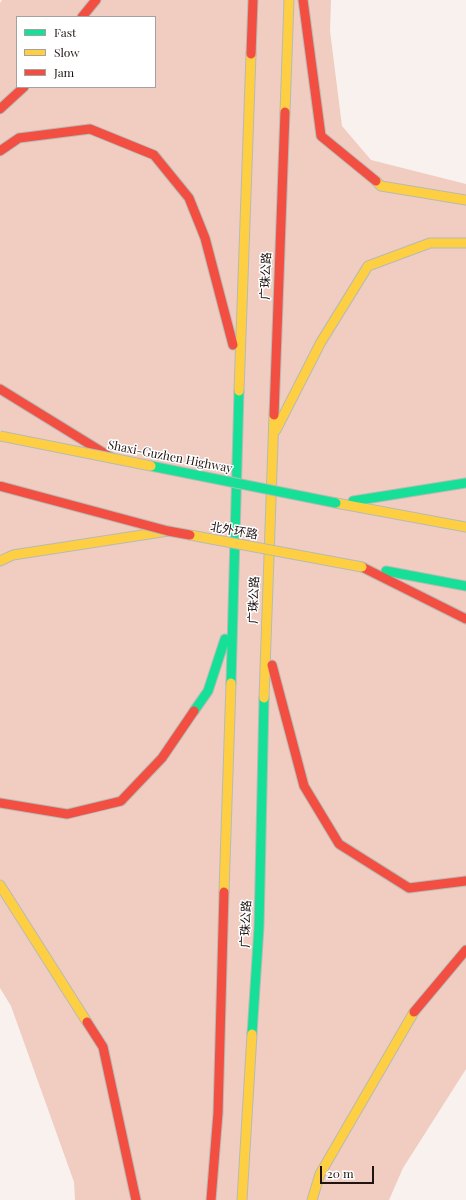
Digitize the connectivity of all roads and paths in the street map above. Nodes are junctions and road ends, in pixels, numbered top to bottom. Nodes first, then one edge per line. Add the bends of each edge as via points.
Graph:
1 (96, 0) edge
2 (253, 0) edge
3 (289, 0) edge
4 (303, 0) edge
5 (83, 16) edge
6 (23, 88) edge
7 (0, 109) edge
8 (0, 151) edge
9 (466, 200) edge
10 (466, 243) edge
11 (240, 368) junction
12 (0, 389) edge
13 (0, 436) edge
14 (272, 436) junction
15 (112, 458) junction
16 (466, 483) edge
17 (0, 486) edge
18 (336, 503) junction
19 (466, 527) edge
20 (168, 531) junction
21 (0, 561) edge
22 (362, 567) junction
23 (466, 586) edge
24 (233, 615) junction
25 (466, 619) edge
26 (265, 638) junction
27 (0, 803) edge
28 (466, 880) edge
29 (0, 885) edge
30 (466, 950) edge
31 (136, 1200) edge
32 (211, 1200) edge
33 (242, 1200) edge
34 (312, 1200) edge

1 - 5 highway
2 - 11 highway, 广珠公路
3 - 14 highway, 广珠公路
4 - 9 highway via 321,136 381,186
6 - 7 highway
8 - 11 highway via 19,138 90,129 154,155 189,198 205,238
10 - 14 highway via 430,243 368,266 321,342
11 - 24 highway, 广珠公路
12 - 15 highway
13 - 15 highway, Shaxi-Guzhen Highway, bridge
14 - 26 highway, 广珠公路
15 - 18 highway, Shaxi-Guzhen Highway, bridge
16 - 18 highway
17 - 20 highway, 北外环路, bridge
18 - 19 highway
20 - 21 highway via 13,555
20 - 22 highway, 北外环路, bridge
22 - 23 highway, 北外环路
22 - 25 highway
24 - 27 highway via 208,691 162,758 121,801 67,814
24 - 32 highway, 广珠公路 via 218,1106
26 - 28 highway via 304,786 339,844 409,888
26 - 33 highway, 广珠公路 via 259,927
29 - 31 highway via 103,1047
30 - 34 highway via 409,1017 320,1174

